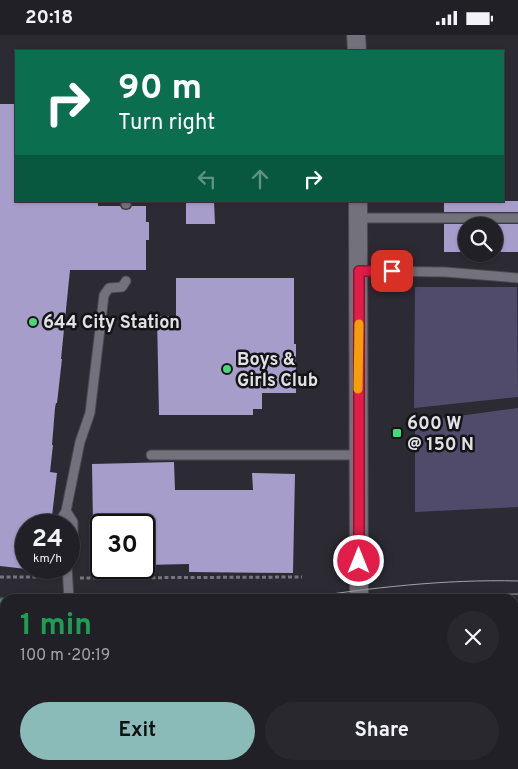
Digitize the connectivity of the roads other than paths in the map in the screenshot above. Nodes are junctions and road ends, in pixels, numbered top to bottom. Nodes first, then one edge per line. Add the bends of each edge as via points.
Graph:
1 (356, 35) edge
2 (357, 50) edge
3 (358, 210) edge
4 (518, 218) edge
5 (359, 271) junction
6 (518, 278) edge
7 (126, 281) dead end
8 (151, 455) dead end
9 (358, 455) junction
10 (66, 511) junction
11 (64, 514) edge
12 (68, 514) edge
13 (68, 579) edge
14 (69, 594) edge
15 (359, 594) edge

1 - 2 street
3 - 4 lane
3 - 5 street
5 - 6 lane via 445,272
5 - 9 street
7 - 10 lane via 122,287 109,288 104,295 90,413 80,442
8 - 9 lane
9 - 15 street
10 - 11 lane
10 - 12 lane
13 - 14 lane

